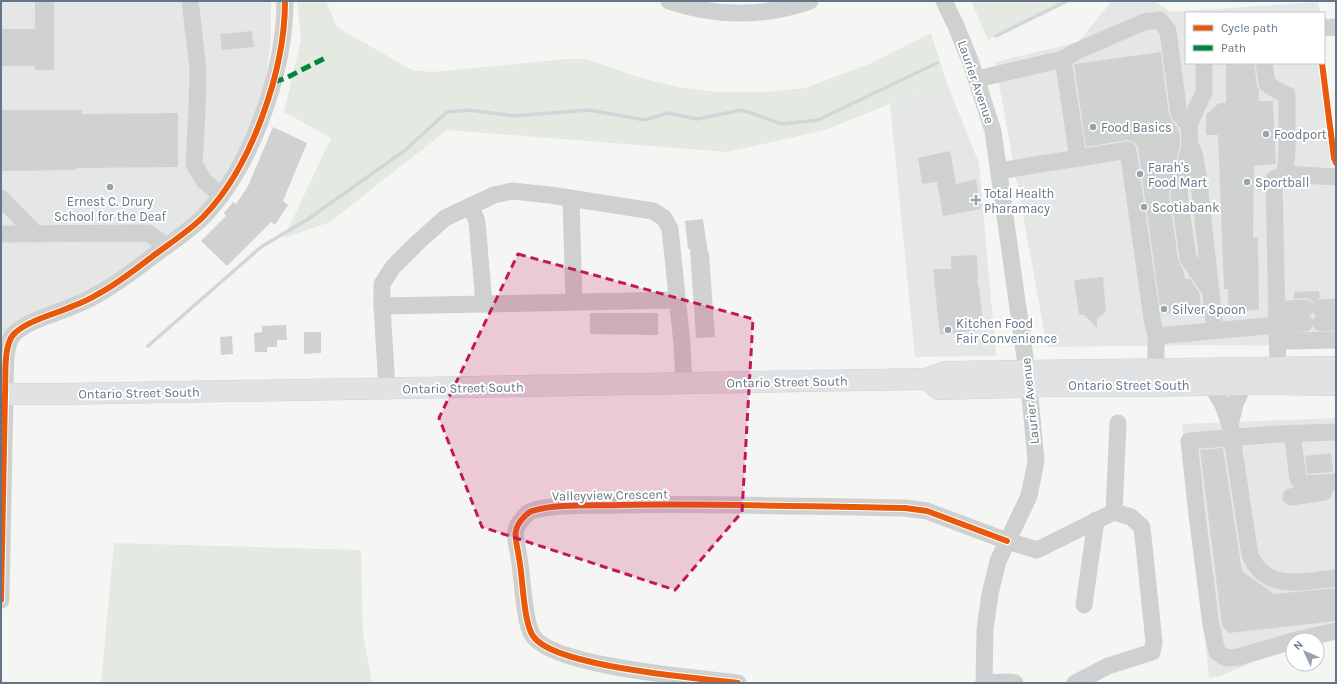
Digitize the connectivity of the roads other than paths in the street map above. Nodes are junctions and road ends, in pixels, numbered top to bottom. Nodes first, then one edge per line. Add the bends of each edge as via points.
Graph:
1 (190, 1) edge
2 (285, 1) edge
3 (669, 1) edge
4 (810, 1) edge
5 (944, 1) edge
6 (1336, 27) edge
7 (1325, 28) edge
8 (1064, 59) junction
9 (1204, 64) edge
10 (1264, 64) edge
11 (977, 79) junction
12 (1189, 124) junction
13 (1078, 158) junction
14 (999, 171) junction
15 (1285, 174) junction
16 (1336, 177) edge
17 (221, 195) junction
18 (1, 198) edge
19 (571, 198) junction
20 (471, 206) junction
21 (1, 234) edge
22 (36, 234) junction
23 (166, 246) junction
24 (677, 300) junction
25 (574, 302) junction
26 (484, 304) junction
27 (382, 306) junction
28 (1320, 315) edge
29 (1283, 324) junction
30 (1215, 330) junction
31 (1156, 336) junction
32 (1336, 340) edge
33 (1336, 368) edge
34 (1274, 376) junction
35 (1151, 378) junction
36 (1028, 379) junction
37 (684, 384) junction
38 (1211, 384) junction
39 (1244, 384) junction
40 (1336, 385) edge
41 (387, 389) junction
42 (3, 394) edge
43 (1118, 423) dead end
44 (1231, 432) junction
45 (1336, 432) edge
46 (1292, 433) junction
47 (1336, 482) edge
48 (1336, 490) edge
49 (1291, 497) dead end
50 (1114, 512) junction
51 (1096, 520) junction
52 (1007, 541) junction
53 (2, 546) edge
54 (1336, 578) edge
55 (1, 600) edge
56 (1084, 605) dead end
57 (1336, 631) edge
58 (1325, 633) edge
59 (1285, 643) edge
60 (738, 683) edge
61 (984, 683) edge
62 (1015, 683) edge
63 (1075, 683) edge

1 - 17 street via 198,69 194,164 204,181
2 - 17 street via 285,22 274,82 255,133 235,175
3 - 4 street via 715,11 744,13 786,8
5 - 11 street, Laurier Avenue
6 - 7 street
8 - 11 street
8 - 12 street via 1144,22 1160,20 1168,31 1179,114
8 - 13 street
9 - 12 street via 1204,92
10 - 15 street via 1267,84 1287,95
11 - 14 street, Laurier Avenue via 993,131
12 - 30 street via 1190,145 1198,174
13 - 14 street
13 - 31 street via 1128,150
14 - 36 street, Laurier Avenue
15 - 16 street
15 - 29 street via 1274,179
17 - 23 street via 202,218
18 - 22 street
19 - 20 street via 512,191 494,195
19 - 24 street via 652,211 664,218 670,229
19 - 25 street
20 - 26 street via 477,222
20 - 27 street via 445,218 393,267 382,284
21 - 22 street
22 - 23 street via 148,233
23 - 42 street via 99,294 18,331 8,343
24 - 25 street
24 - 37 street
25 - 26 street
26 - 27 street
27 - 41 street
28 - 29 street via 1288,309
29 - 30 street
29 - 32 street via 1289,341
29 - 34 street
30 - 31 street
31 - 35 street
33 - 34 main road, Ontario Street South
34 - 35 main road, Ontario Street South
34 - 39 main road, Ontario Street South
34 - 40 main road, Ontario Street South
35 - 36 main road, Ontario Street South
35 - 38 main road, Ontario Street South
36 - 37 main road, Ontario Street South via 939,389 926,379
36 - 52 street, Laurier Avenue via 1036,461 1029,496
37 - 41 main road, Ontario Street South
38 - 39 main road, Ontario Street South
38 - 44 street via 1223,405
39 - 44 street via 1235,404
41 - 42 main road, Ontario Street South
42 - 53 street
43 - 50 street
44 - 46 street
44 - 54 street via 1253,563 1265,576 1274,581
44 - 59 street via 1189,441 1211,625 1218,652 1226,658 1238,657
45 - 46 street
46 - 47 street via 1298,479 1301,483
48 - 49 street
50 - 51 street, Valleyview Crescent
50 - 63 street via 1131,517 1142,527 1154,642 1152,652 1108,666
51 - 52 street, Valleyview Crescent via 1037,550
51 - 56 street
52 - 60 street, Valleyview Crescent via 928,511 905,508 656,504 554,506 530,511 520,522 515,530 528,625 534,637 547,647 614,668
52 - 61 street, Laurier Avenue via 998,561 990,594 985,629
53 - 55 street
57 - 58 street
61 - 62 street

